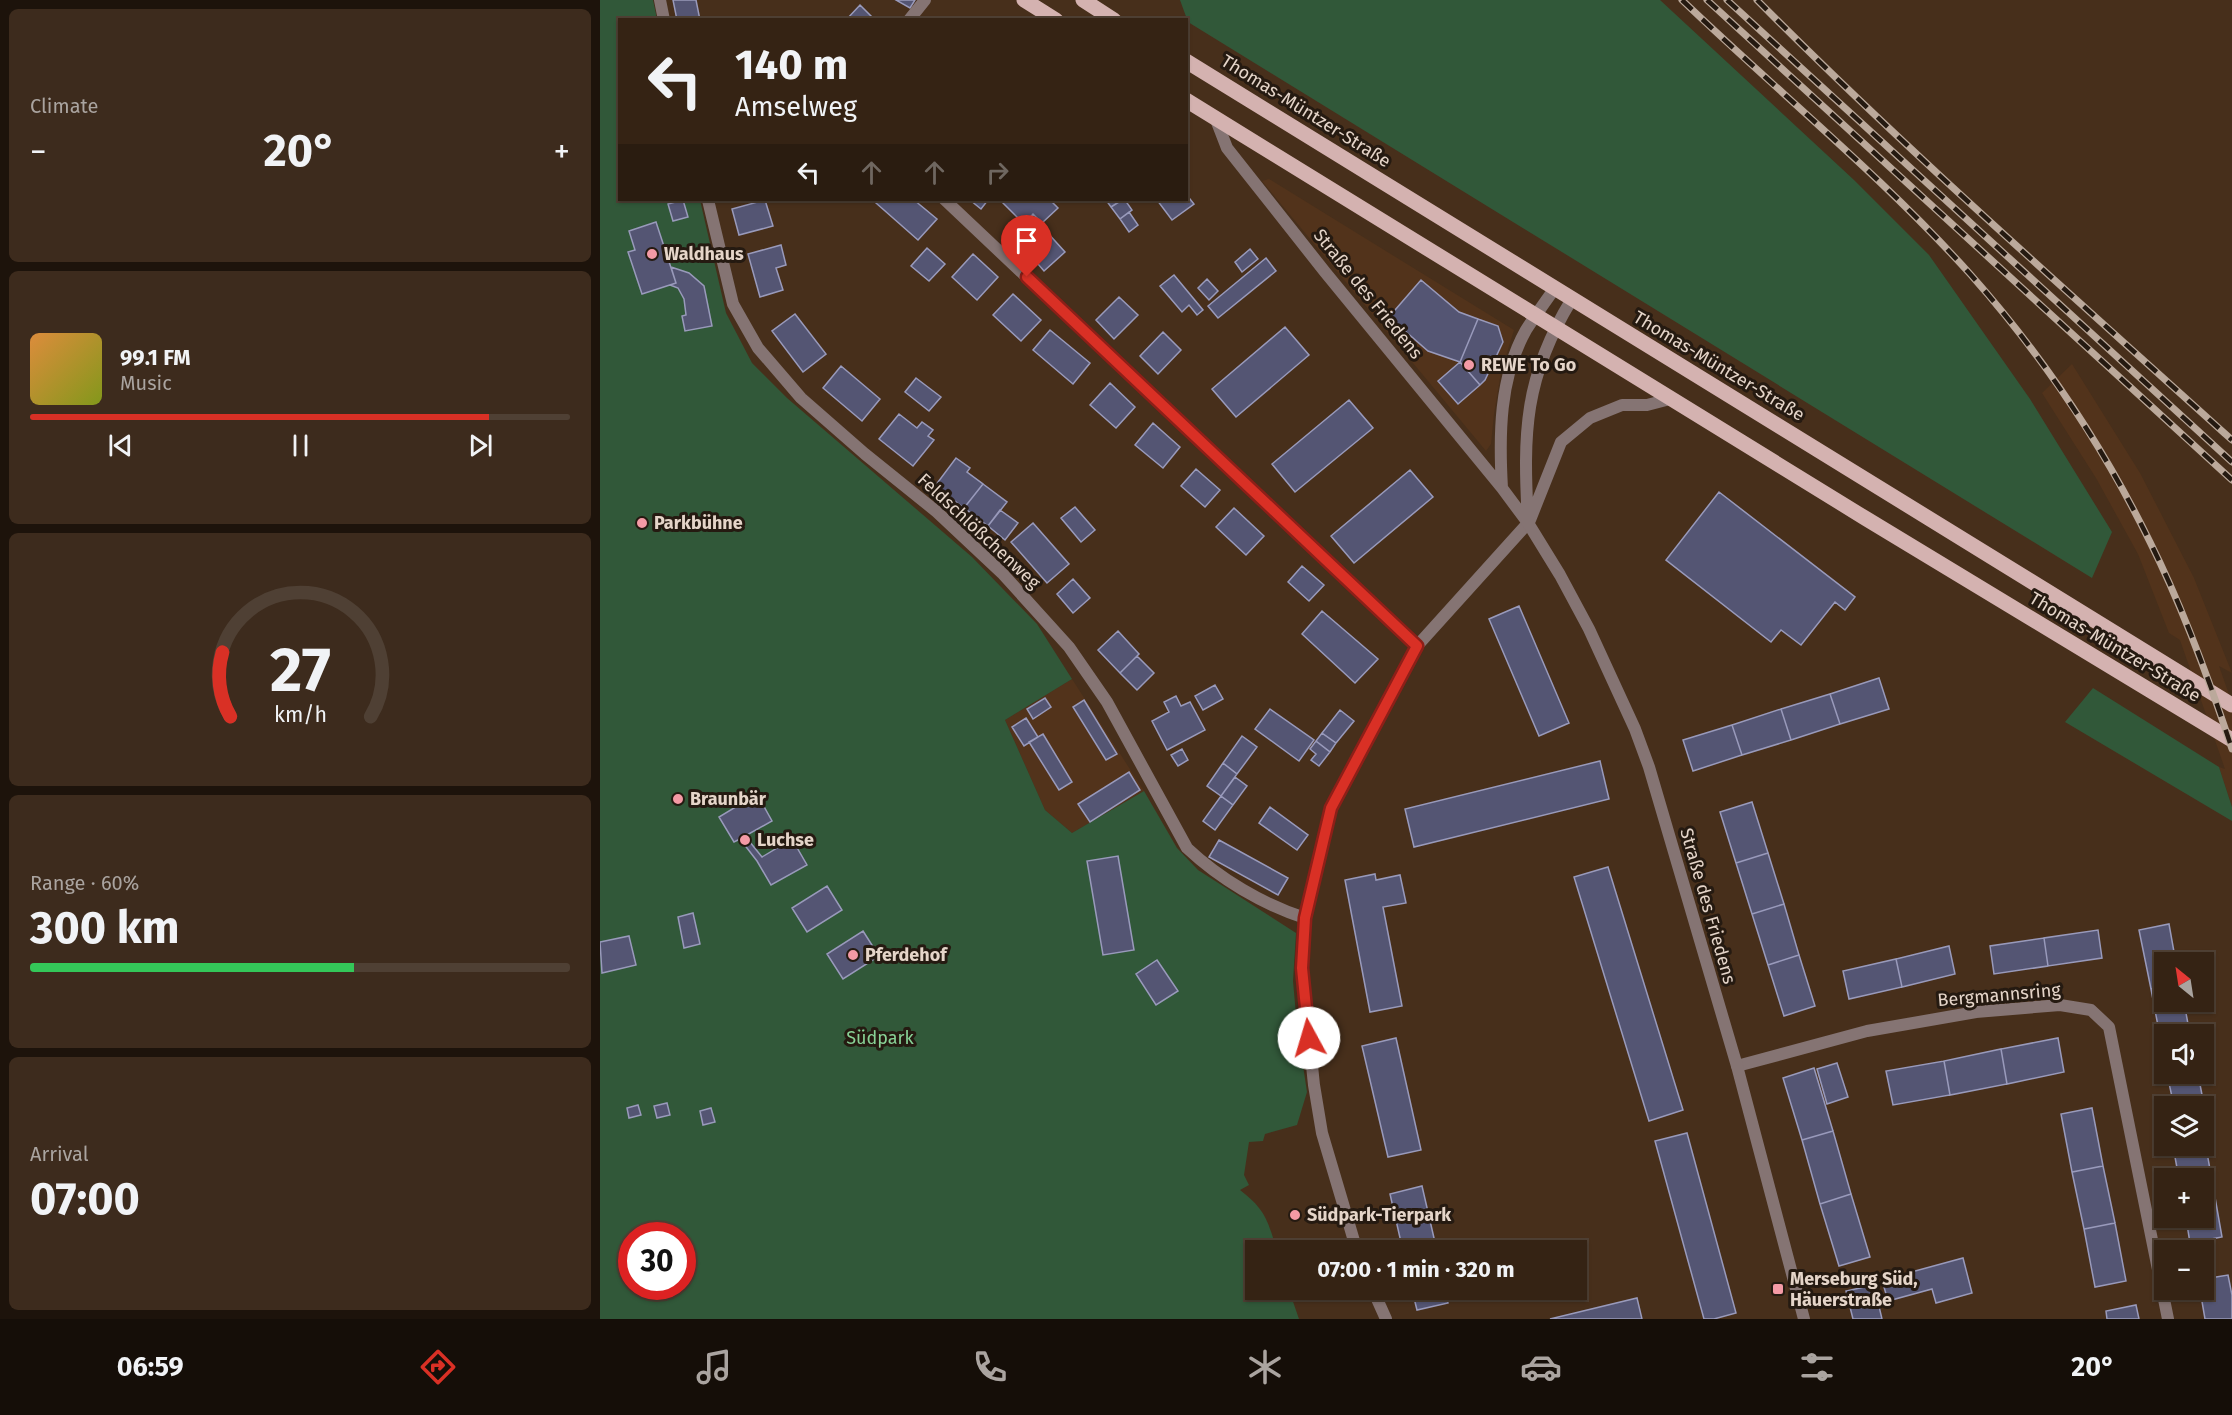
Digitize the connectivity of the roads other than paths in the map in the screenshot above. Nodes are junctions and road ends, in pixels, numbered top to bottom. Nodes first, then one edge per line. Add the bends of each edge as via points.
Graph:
1 (660, 0) edge
2 (926, 0) edge
3 (1024, 0) edge
4 (1083, 0) edge
5 (1098, 0) edge
6 (1110, 17) edge
7 (664, 18) edge
8 (911, 18) edge
9 (1053, 18) edge
10 (1188, 62) edge
11 (1188, 101) edge
12 (1215, 117) junction
13 (708, 201) edge
14 (946, 201) edge
15 (1555, 288) junction
16 (1572, 299) junction
17 (1536, 316) junction
18 (1555, 327) junction
19 (1670, 399) junction
20 (1503, 488) junction
21 (1528, 523) junction
22 (1417, 646) junction
23 (2232, 705) edge
24 (2232, 740) edge
25 (1305, 918) junction
26 (1737, 1066) junction
27 (1352, 1240) edge
28 (1377, 1300) edge
29 (1386, 1319) edge
30 (1804, 1319) edge
31 (2168, 1319) edge

1 - 7 street
2 - 8 street
3 - 9 main road
4 - 6 main road
5 - 6 street
10 - 15 main road, Thomas-Müntzer-Straße
11 - 12 main road
12 - 17 main road, Thomas-Müntzer-Straße
12 - 20 street, Straße des Friedens via 1227,148
13 - 25 street, Feldschlößchenweg via 733,304 758,348 801,398 937,512 1002,573 1069,647 1107,702 1187,848 1232,882 1286,912
14 - 22 street
15 - 16 main road, Thomas-Müntzer-Straße
15 - 17 street
16 - 18 street, Straße des Friedens
16 - 23 main road, Thomas-Müntzer-Straße
17 - 18 main road, Thomas-Müntzer-Straße
17 - 20 street via 1519,346 1504,399 1500,433
18 - 19 main road, Thomas-Müntzer-Straße
18 - 21 street, Straße des Friedens via 1530,401 1525,459
19 - 21 street via 1647,405 1622,405 1590,418 1561,442
19 - 24 main road, Thomas-Müntzer-Straße
20 - 21 street, Straße des Friedens
21 - 22 street
21 - 26 street, Straße des Friedens via 1589,629 1635,729
22 - 25 street via 1331,808
25 - 27 street via 1302,968 1314,1085 1322,1133
26 - 30 street, Straße des Friedens
26 - 31 street, Bergmannsring via 1867,1031 1976,1012 2060,1005 2091,1010 2109,1026
28 - 29 street

